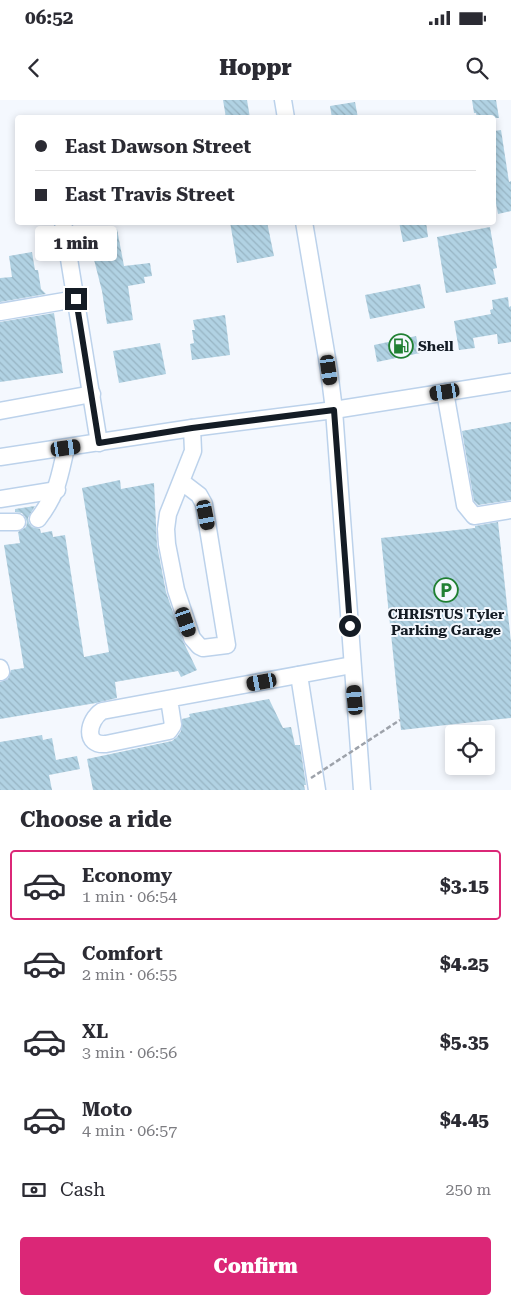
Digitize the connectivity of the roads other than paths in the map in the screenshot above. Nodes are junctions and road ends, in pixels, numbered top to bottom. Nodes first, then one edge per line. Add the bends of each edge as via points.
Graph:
1 (283, 100) edge
2 (286, 115) edge
3 (64, 225) edge
4 (305, 225) edge
5 (76, 299) junction
6 (0, 312) edge
7 (511, 382) edge
8 (445, 392) junction
9 (92, 394) junction
10 (334, 410) junction
11 (0, 411) edge
12 (192, 428) junction
13 (99, 443) junction
14 (66, 448) junction
15 (0, 457) edge
16 (182, 482) junction
17 (57, 490) junction
18 (0, 499) edge
19 (511, 510) edge
20 (38, 519) dead end
21 (0, 522) edge
22 (17, 522) dead end
23 (352, 665) junction
24 (299, 675) junction
25 (169, 699) junction
26 (314, 784) edge
27 (362, 790) edge

1 - 2 street
3 - 5 street
4 - 10 street
5 - 6 street
5 - 9 street
7 - 8 street
8 - 10 street
8 - 19 street via 465,505 474,516
9 - 11 street
9 - 13 street
10 - 12 street
10 - 23 street
12 - 13 street
12 - 16 street via 193,451
13 - 14 street
14 - 15 street
14 - 17 street
16 - 16 street via 168,514 166,529 176,590 195,643 210,648 227,645 204,504 199,495
17 - 18 street
17 - 20 street
21 - 22 street
23 - 24 street
23 - 27 street
24 - 25 street
24 - 26 street
25 - 25 street via 102,711 92,720 93,740 106,744 169,731 173,725

